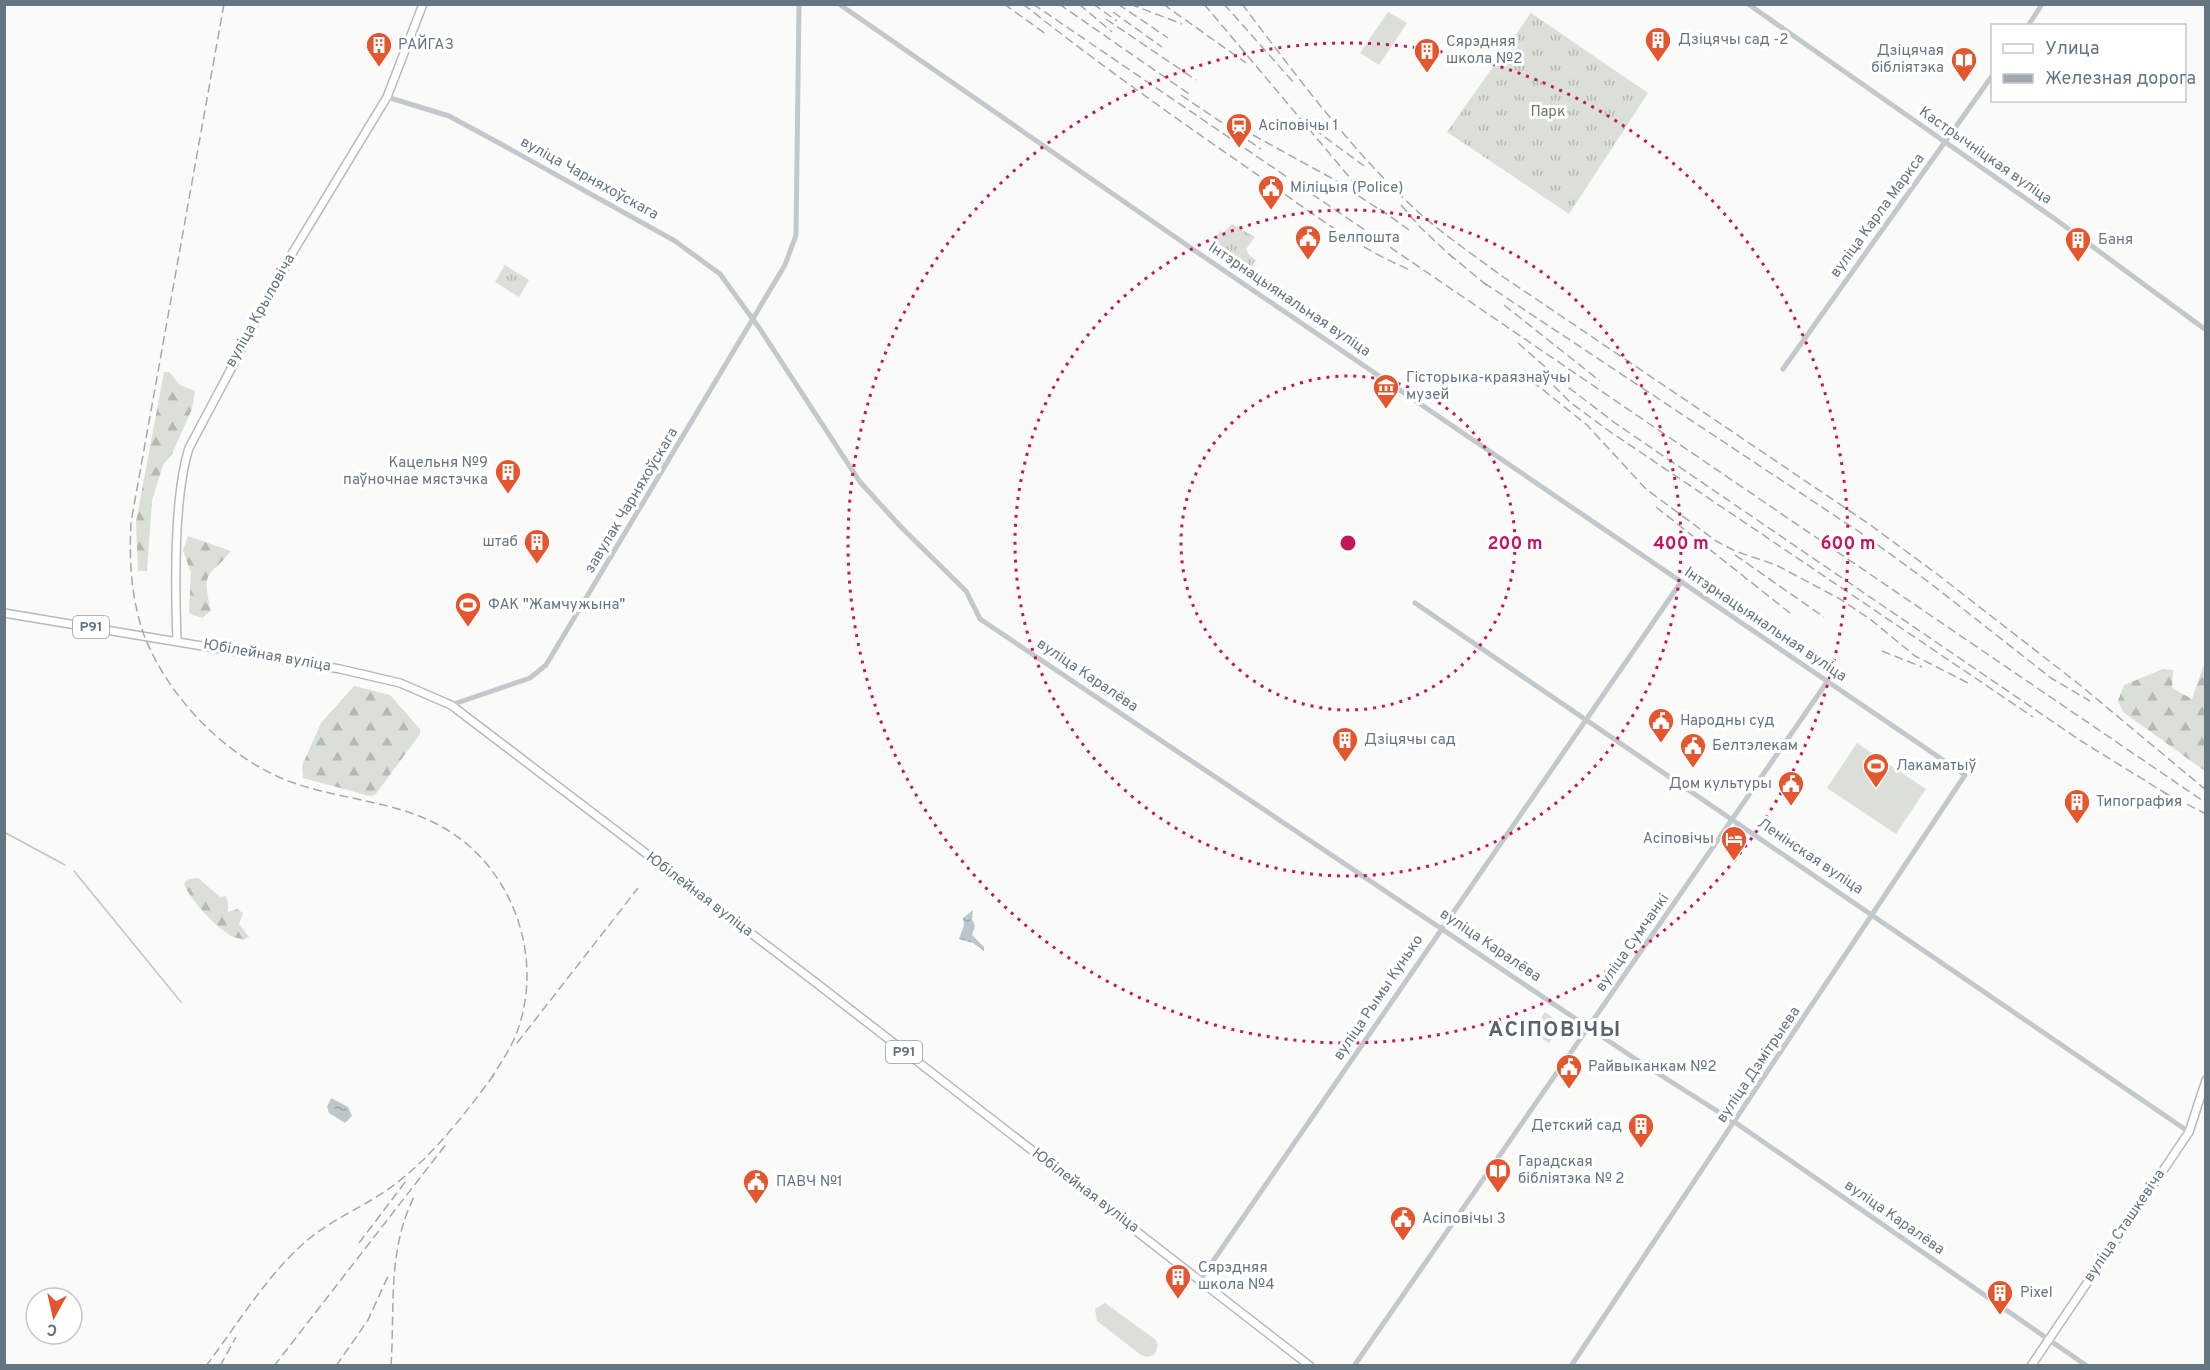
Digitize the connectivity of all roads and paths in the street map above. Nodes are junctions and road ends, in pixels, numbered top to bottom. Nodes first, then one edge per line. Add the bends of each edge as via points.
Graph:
1 (423, 4) edge
2 (799, 4) edge
3 (839, 4) edge
4 (1748, 4) edge
5 (2042, 4) edge
6 (2029, 24) edge
7 (1991, 77) edge
8 (387, 97) junction
9 (1946, 143) junction
10 (754, 320) junction
11 (2205, 330) edge
12 (1783, 369) dead end
13 (901, 527) joint
14 (1681, 582) junction
15 (1415, 603) dead end
16 (4, 613) edge
17 (177, 640) junction
18 (1827, 682) junction
19 (451, 705) junction
20 (1584, 721) junction
21 (1965, 775) joint
22 (1733, 820) junction
23 (1874, 915) junction
24 (1441, 928) junction
25 (1589, 1027) junction
26 (2205, 1080) edge
27 (1736, 1123) junction
28 (2189, 1132) junction
29 (1200, 1280) junction
30 (2048, 1340) junction
31 (1310, 1365) edge
32 (1354, 1365) edge
33 (1571, 1365) edge
34 (2031, 1365) edge
35 (2087, 1365) edge

1 - 8 main road, вуліца Крыловіча
2 - 10 street via 796,241
3 - 14 street, Інтэрнацыянальная вуліца
4 - 9 street, Кастрычніцкая вуліца
5 - 6 street
7 - 9 street, вуліца Карла Маркса
8 - 10 street, вуліца Чарняхоўскага via 449,116 675,241 720,274
8 - 17 main road, вуліца Крыловіча via 293,252 189,448 181,500
9 - 11 street, Кастрычніцкая вуліца
9 - 12 street, вуліца Карла Маркса
10 - 13 street, вуліца Чарняхоўскага via 846,461
10 - 19 street, завулак Чарняхоўскага via 546,665 530,678
13 - 24 street, вуліца Каралёва via 966,591 980,619
14 - 18 street, Інтэрнацыянальная вуліца
14 - 20 street, вуліца Рымы Кунько
15 - 20 street, Ленінская вуліца
16 - 17 main road, Юбілейная вуліца / Р91
17 - 19 main road, Юбілейная вуліца / Р91 via 389,680 422,690
18 - 21 street, Інтэрнацыянальная вуліца
18 - 22 street, вуліца Сумчанкі
19 - 29 main road, Юбілейная вуліца / Р91
20 - 22 street, Ленінская вуліца
20 - 24 street, вуліца Рымы Кунько
21 - 23 street, вуліца Дзмітрыева
22 - 23 street, Ленінская вуліца
22 - 25 street, вуліца Сумчанкі
23 - 27 street, вуліца Дзмітрыева
23 - 28 street, Ленінская вуліца
24 - 25 street, вуліца Каралёва
24 - 29 street, вуліца Рымы Кунько
25 - 27 street, вуліца Каралёва
25 - 32 street, вуліца Сумчанкі
26 - 28 main road, вуліца Сташкевіча
27 - 30 street, вуліца Каралёва
27 - 33 street, вуліца Дзмітрыева
28 - 30 main road, вуліца Сташкевіча
29 - 31 main road, Юбілейная вуліца / Р91
30 - 34 main road, вуліца Сташкевіча
30 - 35 street, вуліца Каралёва

